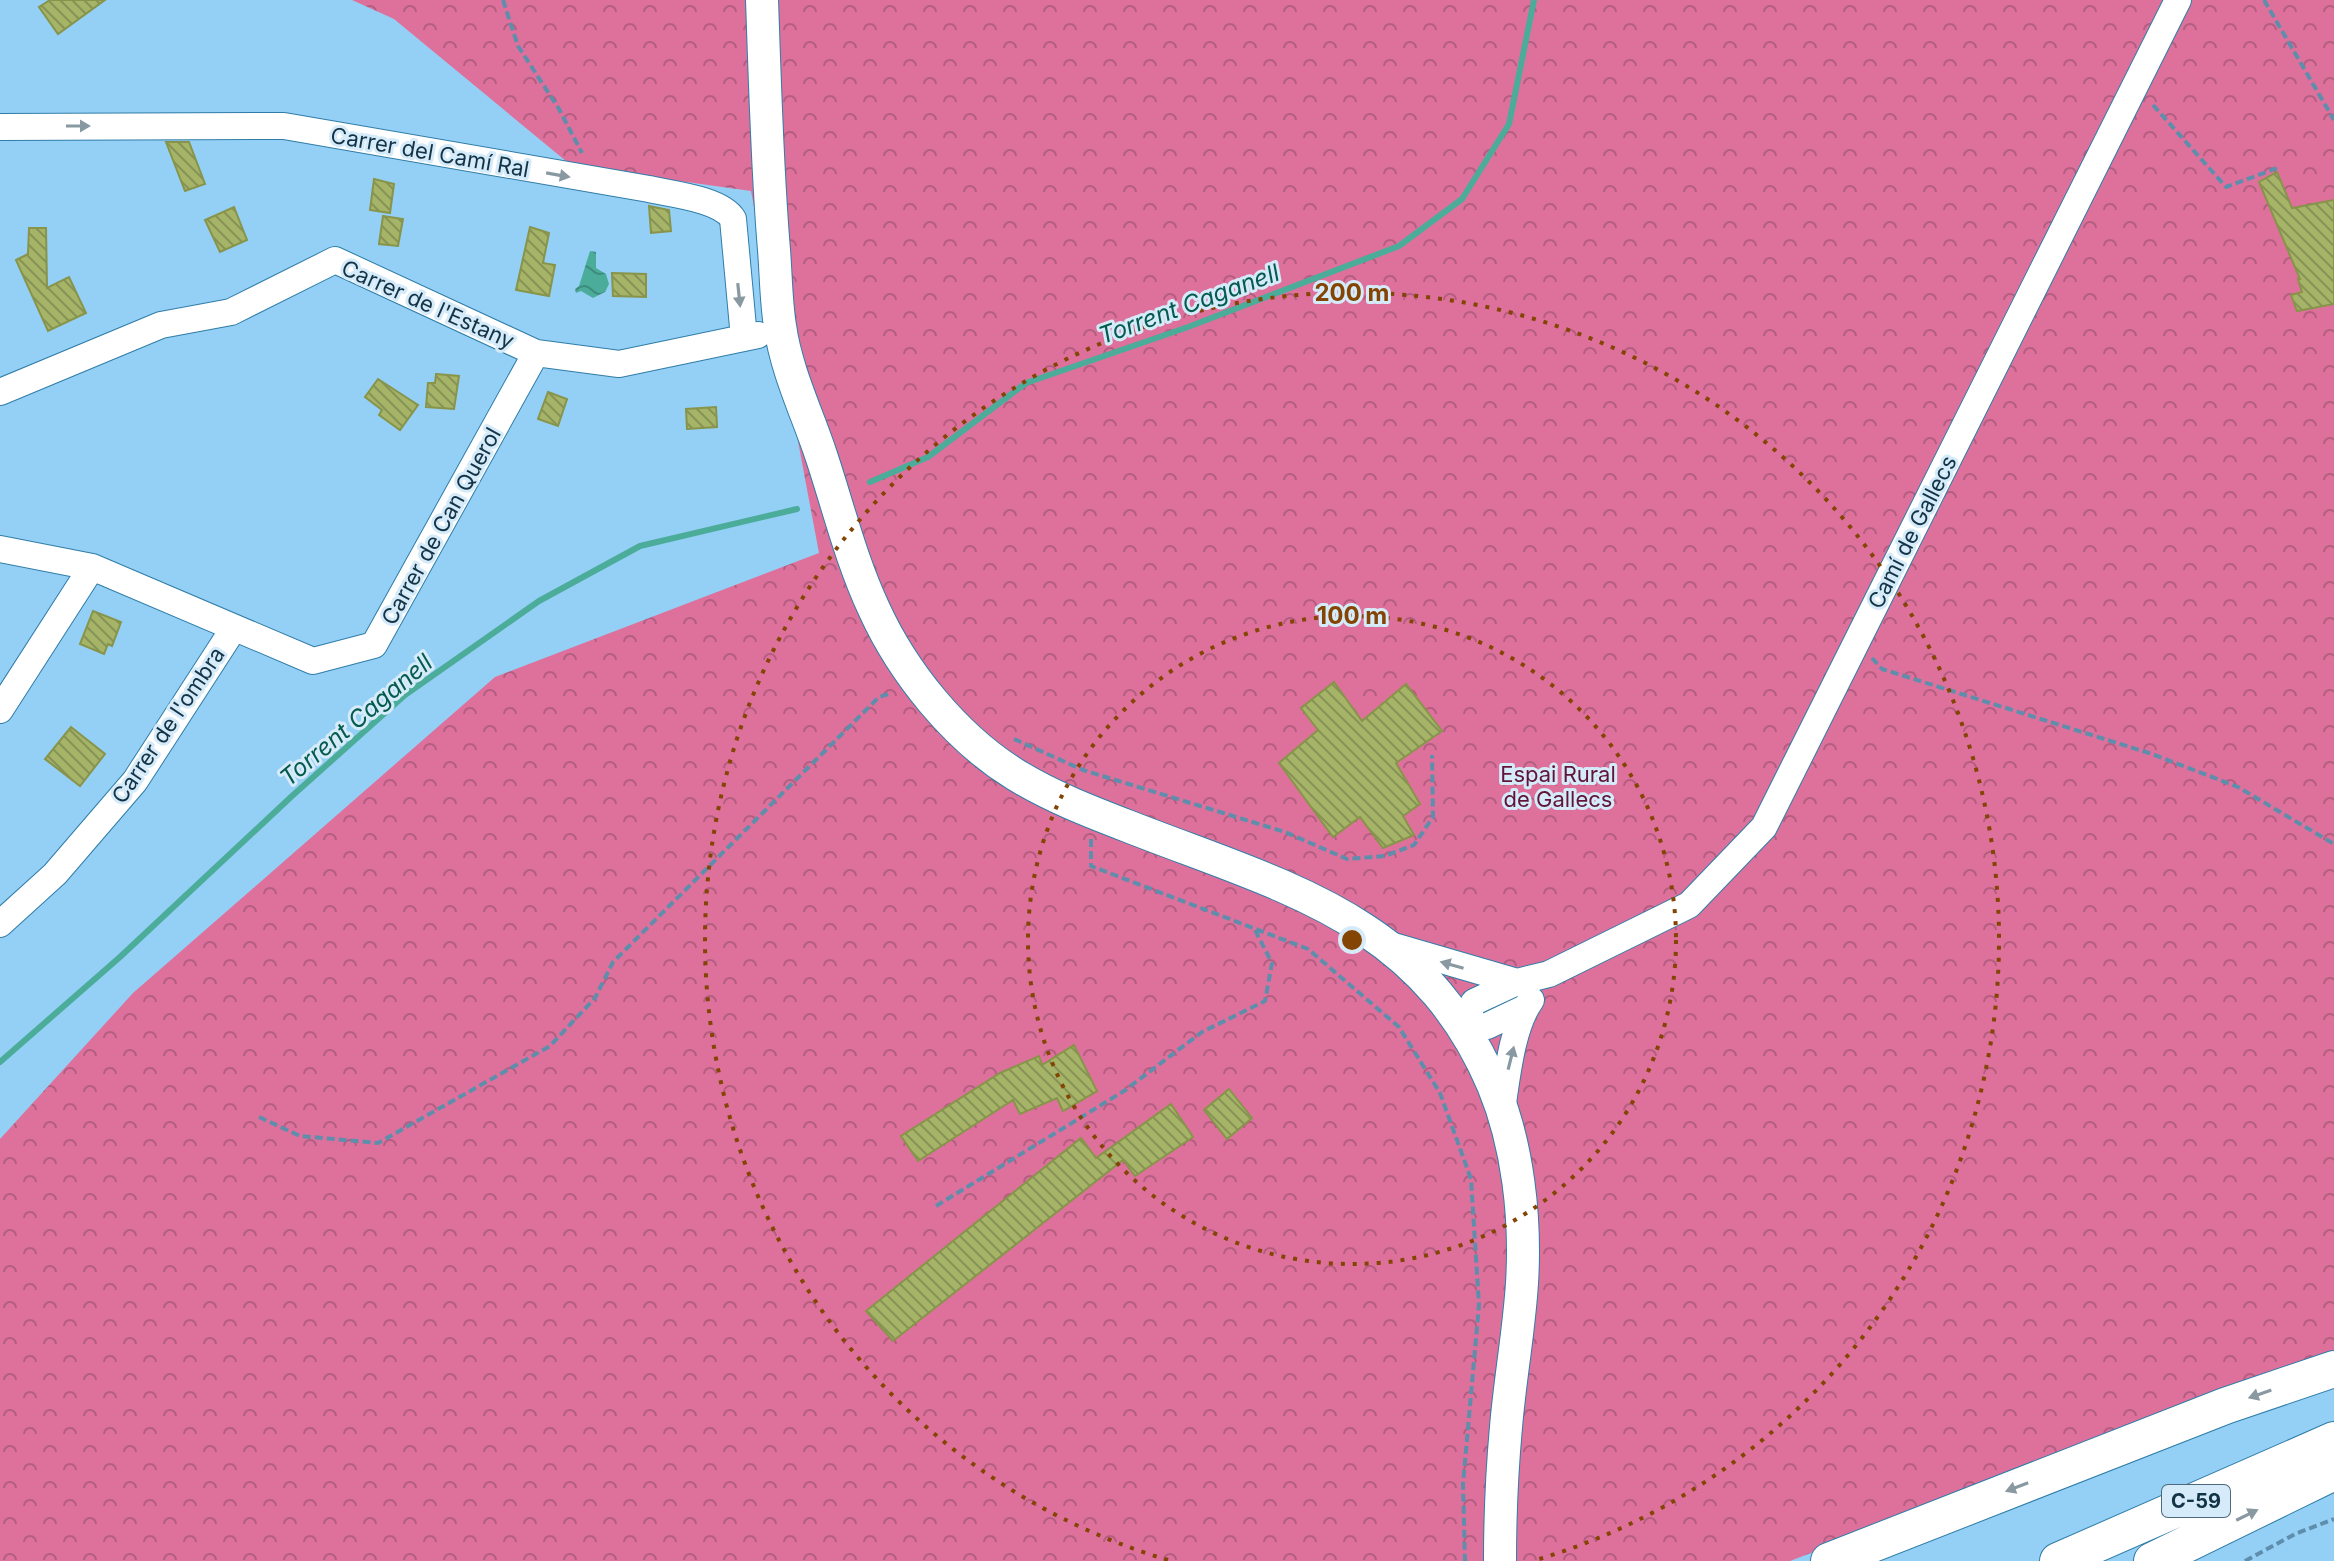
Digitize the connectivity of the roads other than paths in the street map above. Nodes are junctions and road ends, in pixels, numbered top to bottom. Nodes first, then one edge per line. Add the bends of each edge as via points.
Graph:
1 (762, 0) edge
2 (2178, 0) edge
3 (0, 127) edge
4 (780, 330) junction
5 (744, 338) junction
6 (536, 353) junction
7 (0, 392) edge
8 (0, 549) edge
9 (92, 567) junction
10 (234, 628) junction
11 (0, 710) edge
12 (0, 924) edge
13 (1388, 945) junction
14 (1549, 974) junction
15 (1517, 982) junction
16 (1525, 1008) junction
17 (1464, 1028) junction
18 (1502, 1110) junction
19 (2334, 1369) edge
20 (2334, 1440) edge
21 (2334, 1472) edge
22 (1500, 1528) junction
23 (1500, 1561) edge
24 (1509, 1561) edge
25 (1829, 1561) edge
26 (2058, 1561) edge
27 (2152, 1561) edge

1 - 4 main road
2 - 14 street, Camí de Gallecs via 1764,827 1689,905
3 -> 5 street, Carrer del Camí Ral via 284,126 707,203 729,212 734,229
4 - 5 street, Carrer de l'Estany
4 - 13 main road via 876,613 907,666 946,715 1015,775 1092,813 1271,880
5 - 6 street, Carrer de l'Estany via 619,364
6 - 7 street, Carrer de l'Estany via 335,260 231,312 161,325
6 - 10 street, Carrer de Can Querol via 374,645 313,661
8 - 9 street, Carrer de Can Querol
9 - 10 street, Carrer de Can Querol
9 - 11 street
10 - 12 street, Carrer de l'ombra via 135,781 55,874
15 -> 13 street
13 - 17 main road via 1412,964
14 - 15 street, Camí de Gallecs
14 - 16 street, Camí de Gallecs
15 - 17 street, Camí de Gallecs via 1474,1002
16 - 17 street, Camí de Gallecs via 1487,1026
18 -> 16 street, Camí de Gallecs
17 - 18 main road
18 - 22 main road via 1518,1186 1523,1250
19 -> 25 highway via 2225,1406
20 - 26 highway, C-59
27 -> 21 highway
22 - 23 main road
22 - 24 main road

